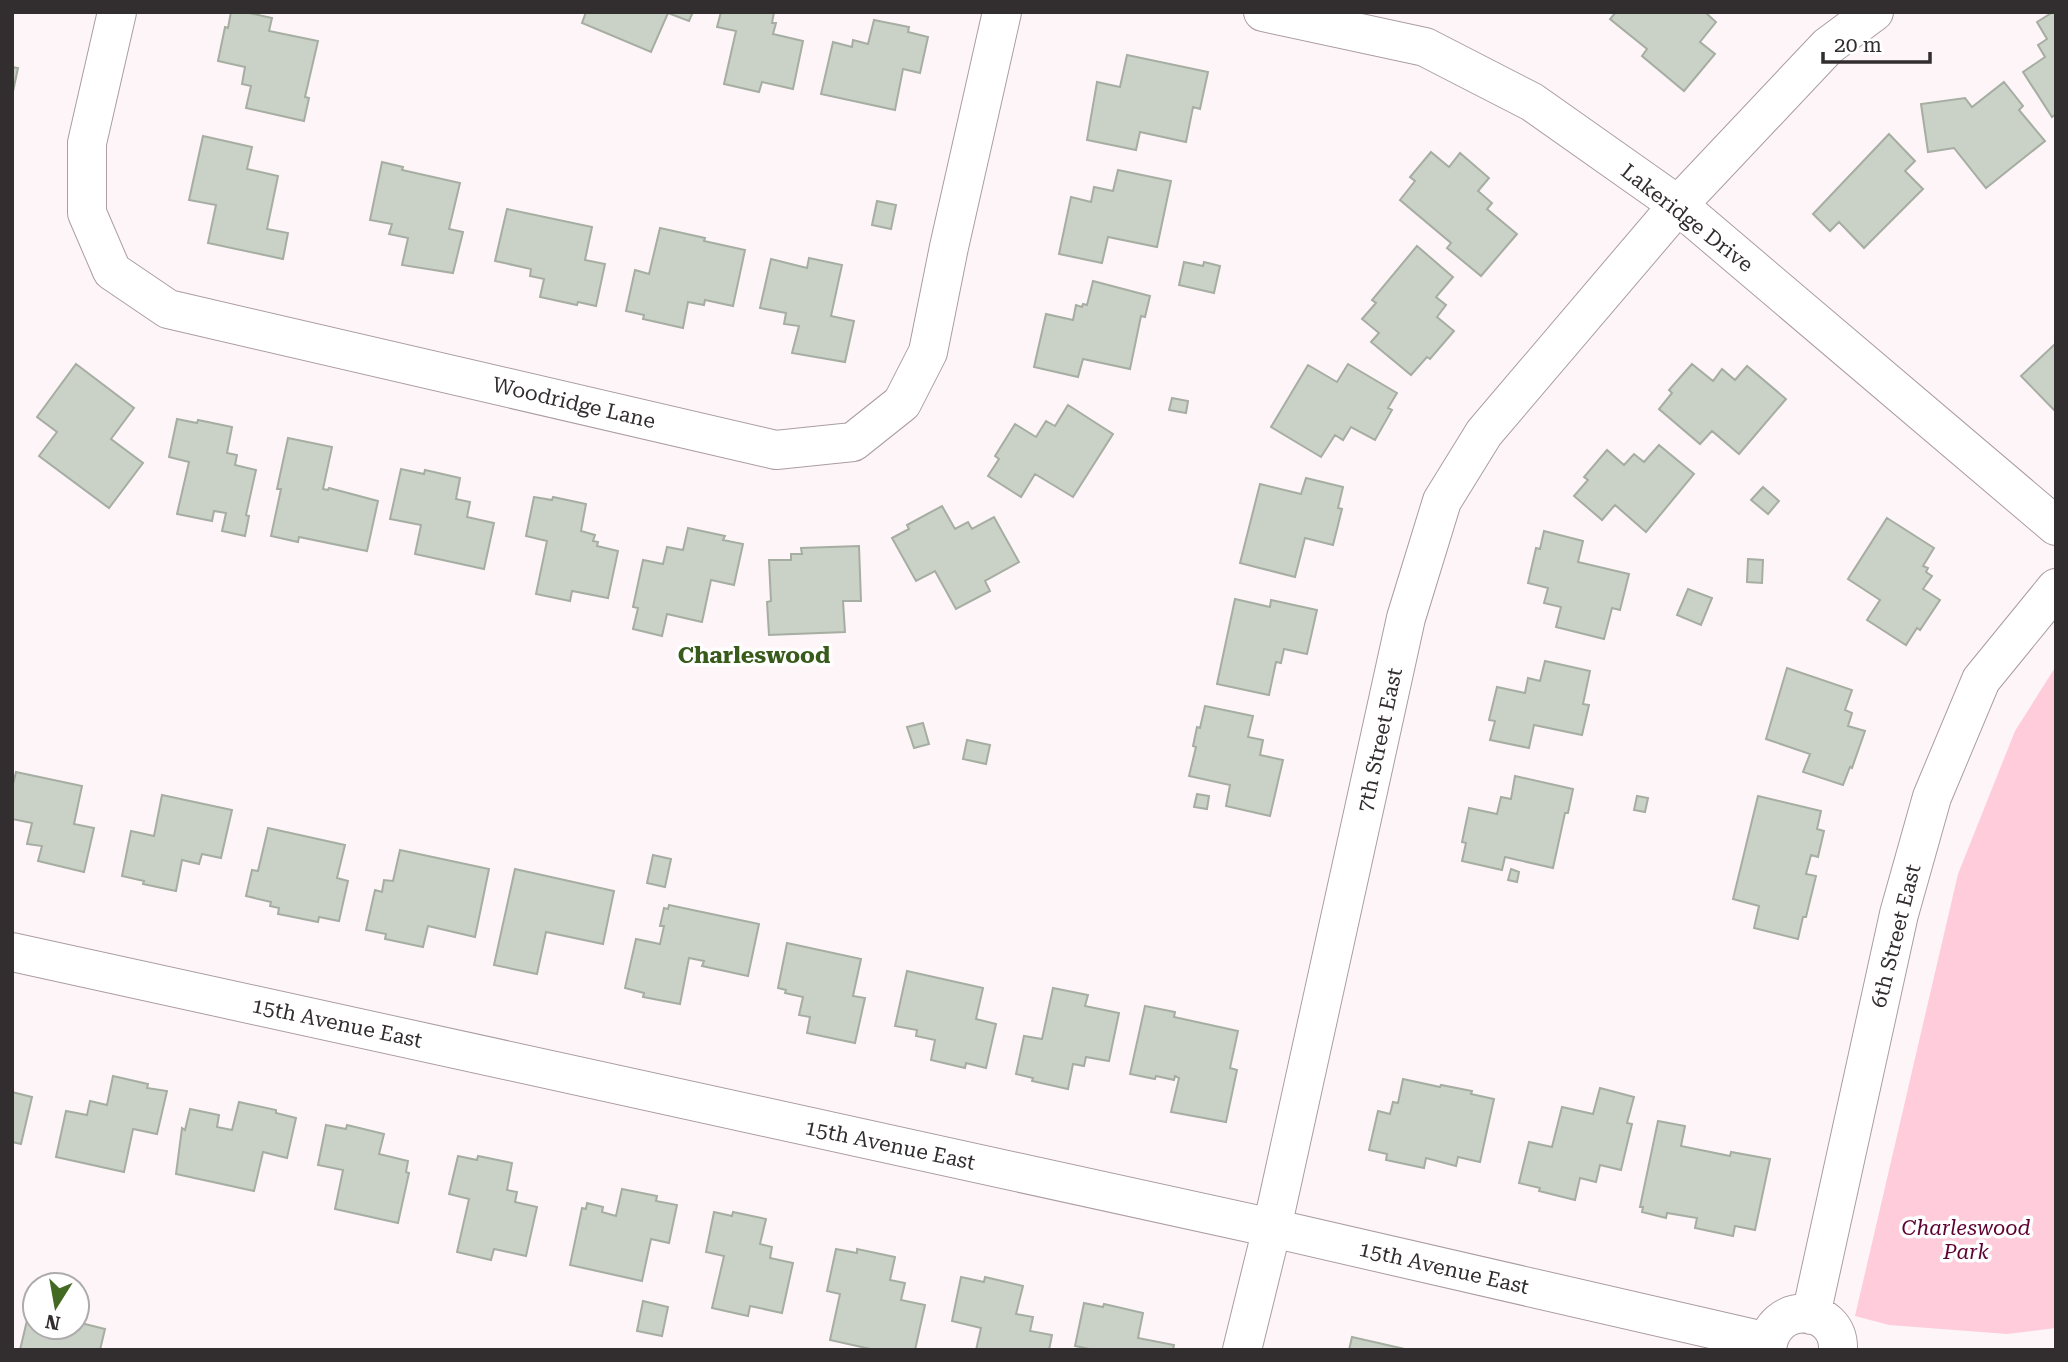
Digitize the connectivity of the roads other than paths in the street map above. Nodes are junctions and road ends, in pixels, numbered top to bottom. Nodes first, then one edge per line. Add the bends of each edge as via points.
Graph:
1 (117, 12) edge
2 (1002, 12) edge
3 (1263, 12) edge
4 (1874, 12) edge
5 (1678, 205) junction
6 (2056, 526) edge
7 (2056, 588) edge
8 (12, 952) edge
9 (1272, 1228) junction
10 (1811, 1315) junction
11 (1767, 1346) edge
12 (1242, 1350) edge
13 (1838, 1350) edge

1 - 2 street, Woodridge Lane via 87,144 87,214 113,271 168,309 776,450 853,442 902,403 928,352
3 - 5 street, Lakeridge Drive via 1424,47 1532,102
4 - 5 street, 7th Street East via 1828,46
5 - 6 street, Lakeridge Drive
5 - 9 street, 7th Street East via 1484,433 1442,501 1406,618
7 - 10 street, 6th Street East via 1981,680 1932,796 1899,914
8 - 9 street, 15th Avenue East
9 - 11 street, 15th Avenue East
9 - 12 street, 7th Street East
10 - 11 street via 1799,1312 1779,1321
10 - 13 street via 1834,1329

